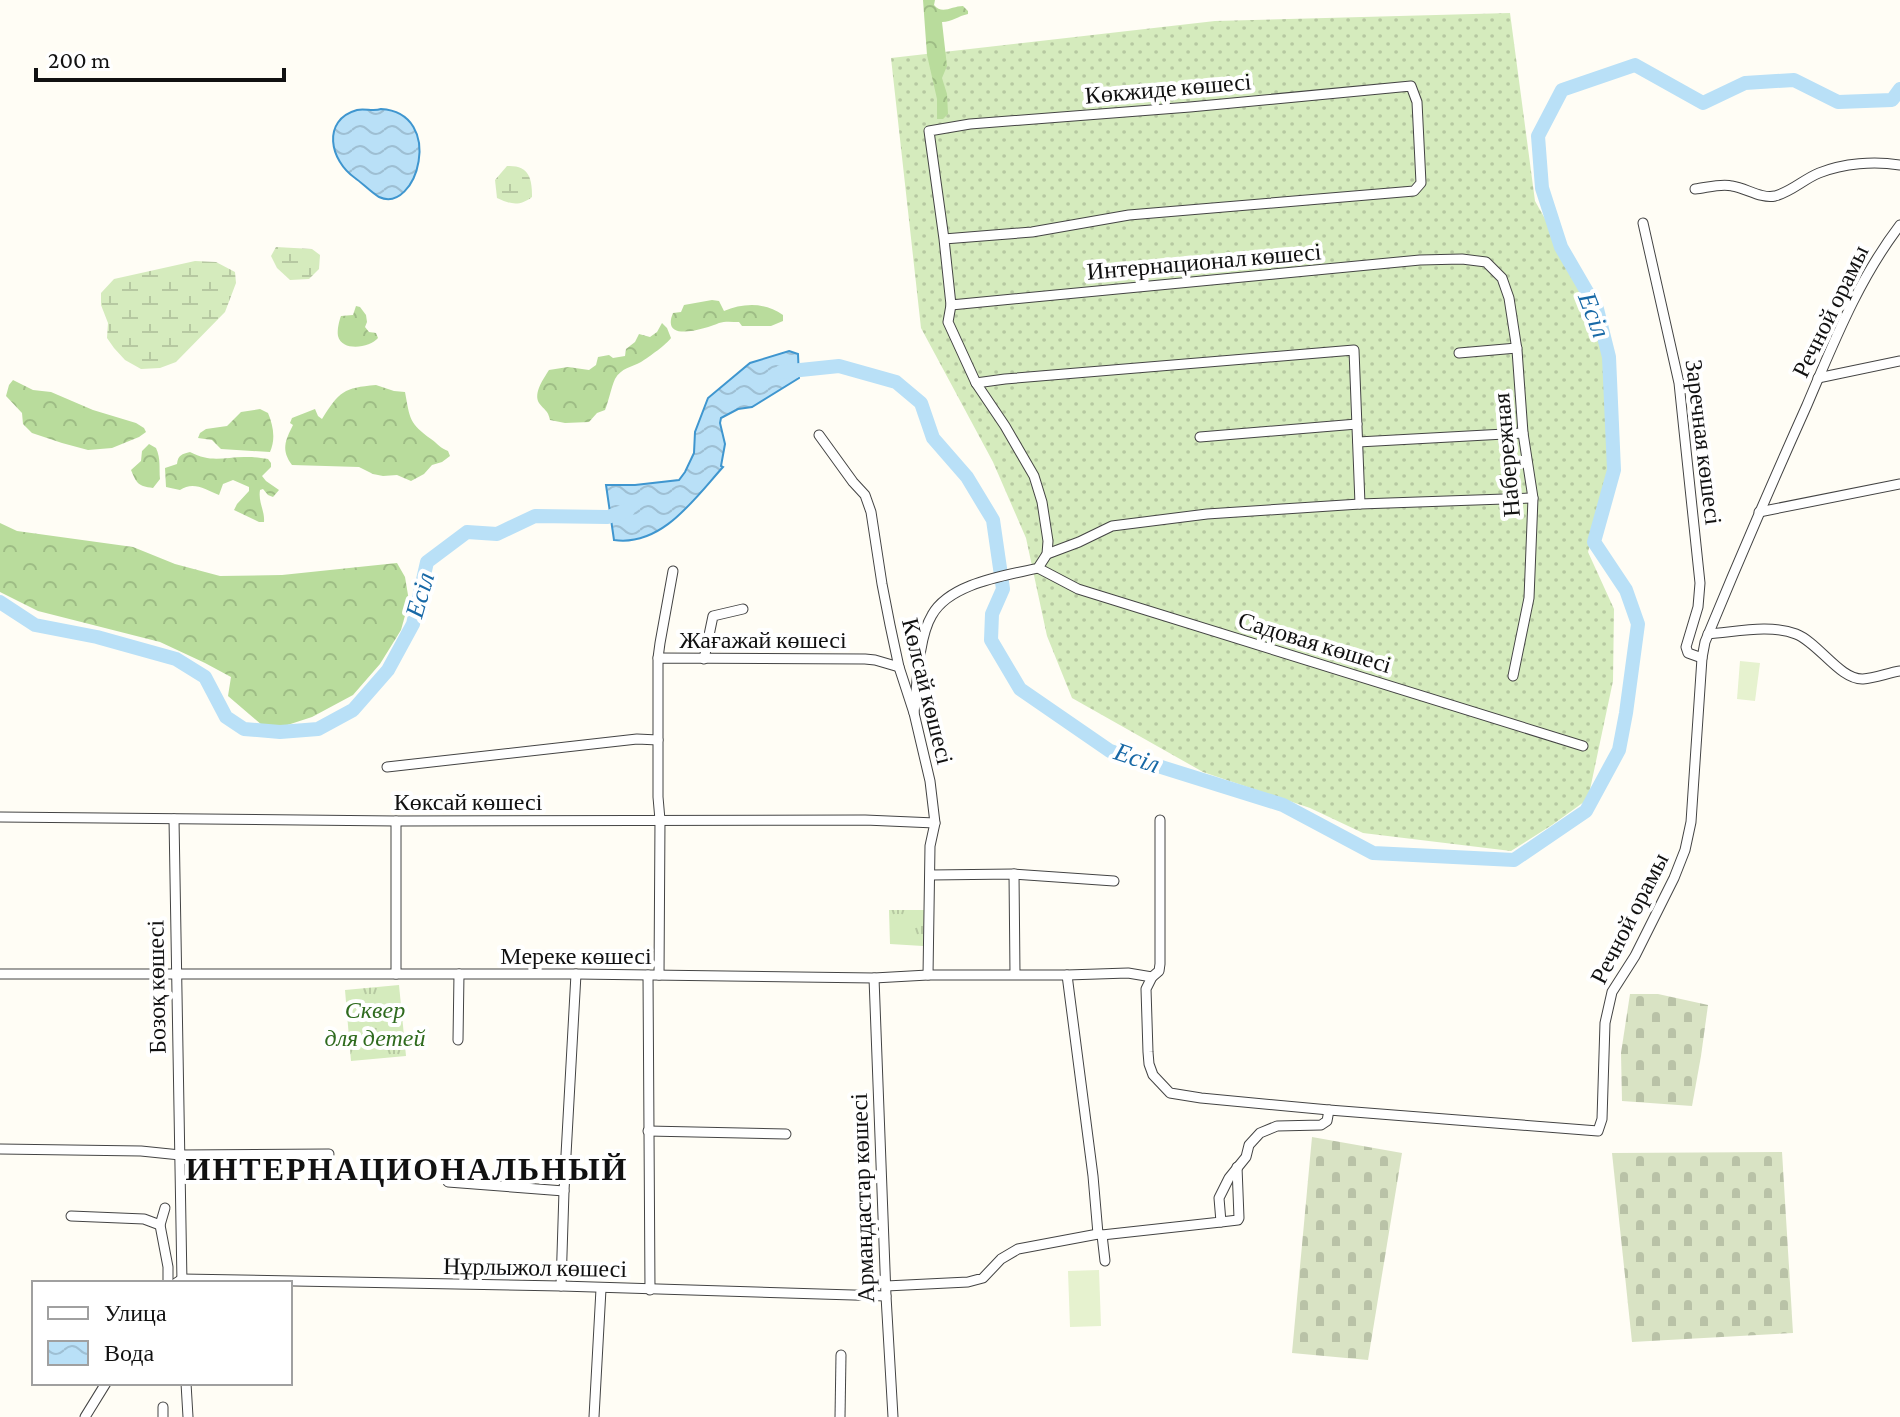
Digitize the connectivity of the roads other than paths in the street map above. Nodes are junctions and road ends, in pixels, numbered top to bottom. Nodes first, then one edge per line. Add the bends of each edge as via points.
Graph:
1 (1900, 165) edge
2 (1695, 189) dead end
3 (1643, 223) dead end
4 (1900, 225) edge
5 (944, 239) junction
6 (1462, 259) joint
7 (951, 305) junction
8 (1517, 348) junction
9 (1459, 353) dead end
10 (1900, 361) edge
11 (1818, 378) junction
12 (976, 383) junction
13 (1357, 424) junction
14 (1523, 433) junction
15 (819, 435) dead end
16 (1200, 437) dead end
17 (1358, 442) junction
18 (1900, 484) edge
19 (1533, 498) junction
20 (1360, 504) junction
21 (1759, 512) junction
22 (1047, 554) junction
23 (1038, 568) junction
24 (673, 571) dead end
25 (743, 609) dead end
26 (1708, 634) junction
27 (658, 658) junction
28 (1702, 658) junction
29 (704, 659) junction
30 (899, 667) junction
31 (1900, 671) edge
32 (1513, 676) dead end
33 (914, 713) junction
34 (658, 740) junction
35 (1583, 746) dead end
36 (387, 767) dead end
37 (0, 817) edge
38 (174, 819) junction
39 (660, 820) junction
40 (1160, 820) dead end
41 (396, 821) junction
42 (935, 823) junction
43 (1014, 874) junction
44 (931, 875) junction
45 (1114, 881) dead end
46 (176, 973) junction
47 (0, 974) edge
48 (396, 974) junction
49 (459, 974) junction
50 (576, 974) junction
51 (1015, 974) junction
52 (654, 975) junction
53 (928, 975) junction
54 (1067, 975) junction
55 (1152, 977) junction
56 (874, 978) junction
57 (458, 1040) dead end
58 (1329, 1110) junction
59 (648, 1131) junction
60 (786, 1134) dead end
61 (0, 1149) edge
62 (329, 1154) dead end
63 (180, 1155) junction
64 (1237, 1167) junction
65 (448, 1182) dead end
66 (564, 1191) junction
67 (165, 1208) dead end
68 (71, 1216) dead end
69 (1221, 1222) junction
70 (160, 1225) junction
71 (1100, 1234) junction
72 (1105, 1261) dead end
73 (168, 1281) edge
74 (180, 1281) edge
75 (292, 1283) edge
76 (561, 1286) junction
77 (601, 1289) junction
78 (650, 1290) junction
79 (886, 1291) junction
80 (841, 1355) dead end
81 (105, 1385) edge
82 (186, 1385) edge
83 (85, 1417) edge
84 (188, 1417) edge
85 (594, 1417) edge
86 (840, 1417) edge
87 (893, 1417) edge

1 - 2 street via 1841,167 1771,197 1730,185
3 - 28 street, Заречная көшесі via 1679,383 1700,583 1686,647
4 - 11 street, Речной орамы via 1852,300
5 - 5 street, Көкжиде көшесі via 929,131 1411,86 1417,102 1421,183 1414,191 1129,215 1032,232
5 - 7 street
6 - 7 street, Интернационал көшесі
6 - 8 street, Набережная via 1486,262 1502,278
7 - 12 street via 948,322
8 - 9 street
8 - 14 street, Набережная
10 - 11 street
11 - 21 street, Речной орамы
12 - 13 street via 1354,350
12 - 22 street via 1034,476
13 - 16 street
13 - 17 street
14 - 17 street
14 - 19 street, Набережная
15 - 30 street, Көлсай көшесі via 865,495 871,512
17 - 20 street
18 - 21 street
19 - 20 street
19 - 32 street, Набережная via 1529,598
20 - 22 street via 1112,526
21 - 26 street, Речной орамы
22 - 23 street
23 - 33 street via 965,589 932,615
23 - 35 street, Садовая көшесі via 1078,589
24 - 27 street
25 - 29 street via 713,616
26 - 28 street, Речной орамы
26 - 31 street via 1779,630 1811,641 1853,678
27 - 29 street, Жағажай көшесі
27 - 34 street, Жағажай көшесі
28 - 58 street, Речной орамы via 1685,850 1612,992 1598,1131
29 - 30 street, Жағажай көшесі via 865,659
30 - 33 street, Көлсай көшесі
33 - 42 street, Көлсай көшесі
34 - 36 street
34 - 39 street, Жағажай көшесі
37 - 38 street, Көксай көшесі
38 - 41 street, Көксай көшесі
38 - 46 street, Бозоқ көшесі
39 - 41 street, Көксай көшесі
39 - 42 street, Көксай көшесі
39 - 52 street, Жағажай көшесі
40 - 55 street, Речной орамы via 1160,964
41 - 48 street
42 - 44 street, Көлсай көшесі
43 - 44 street
43 - 45 street
43 - 51 street
44 - 53 street, Көлсай көшесі
46 - 47 street, Мереке көшесі
46 - 48 street, Мереке көшесі
46 - 63 street, Бозоқ көшесі
48 - 49 street, Мереке көшесі
49 - 50 street, Мереке көшесі
49 - 57 street
50 - 52 street, Мереке көшесі
50 - 66 street
51 - 53 street, Мереке көшесі
51 - 54 street, Мереке көшесі
52 - 56 street, Мереке көшесі
52 - 59 street, Жағажай көшесі
53 - 56 street, Мереке көшесі
54 - 55 street, Мереке көшесі
54 - 71 street
55 - 58 street, Речной орамы via 1146,989 1149,1064 1170,1093
56 - 79 street, Армандастар көшесі
58 - 64 street via 1321,1125 1277,1126 1260,1133
59 - 60 street
59 - 78 street, Жағажай көшесі
61 - 63 street
62 - 63 street
63 - 74 street, Бозоқ көшесі
64 - 69 street via 1219,1198
64 - 69 street via 1239,1218
65 - 66 street
66 - 76 street
67 - 70 street
68 - 70 street via 144,1219
69 - 71 street, Нұрлыжол көшесі
70 - 73 street
71 - 72 street
71 - 79 street, Нұрлыжол көшесі via 1018,1249 983,1278 968,1282
75 - 76 street, Нұрлыжол көшесі
76 - 77 street, Нұрлыжол көшесі
77 - 78 street, Нұрлыжол көшесі
77 - 85 street
78 - 79 street, Нұрлыжол көшесі
79 - 87 street, Армандастар көшесі
80 - 86 street
81 - 83 street
82 - 84 street

